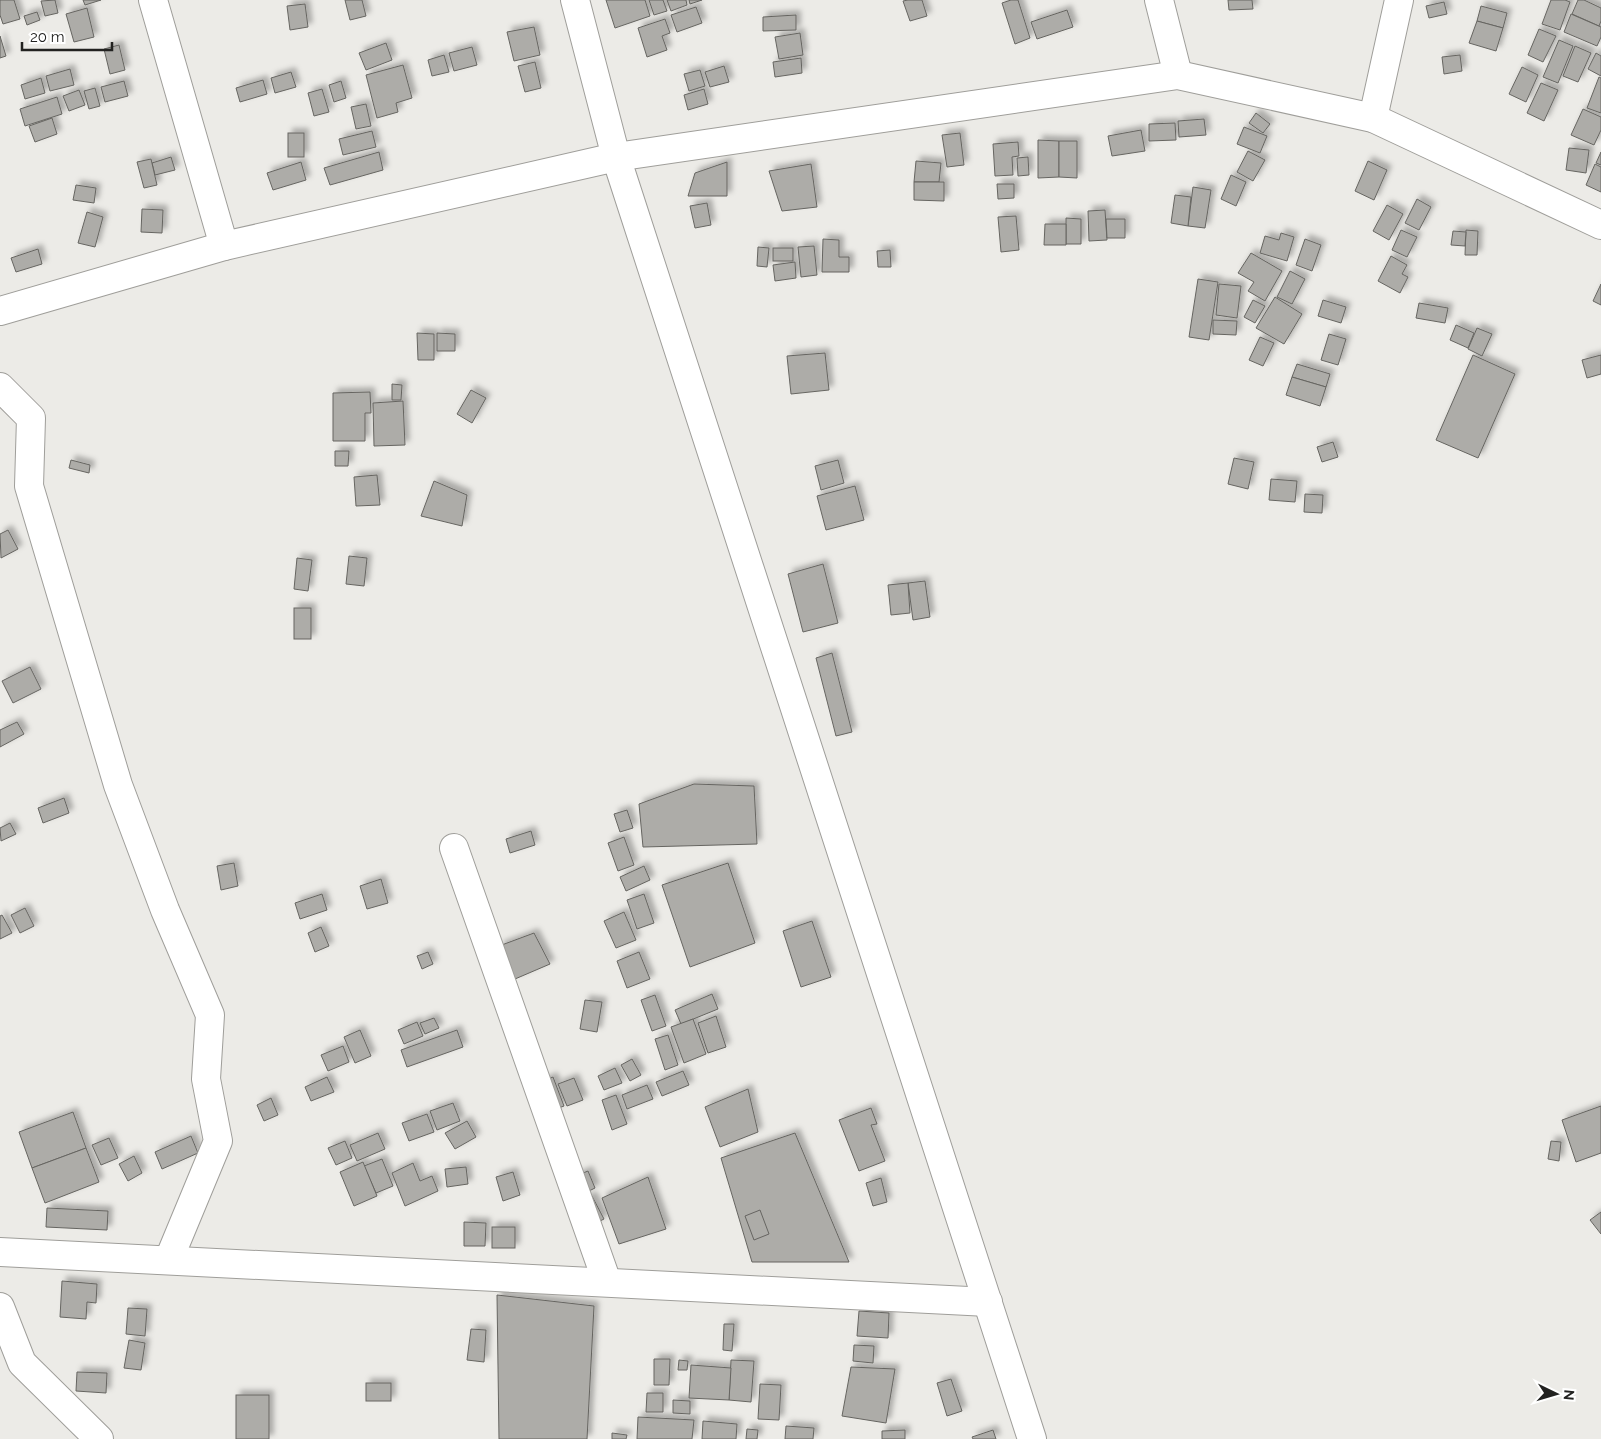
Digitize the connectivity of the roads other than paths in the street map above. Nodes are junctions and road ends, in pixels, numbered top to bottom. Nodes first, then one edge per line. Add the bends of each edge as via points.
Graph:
1 (154, 0) edge
2 (574, 0) edge
3 (1159, 0) edge
4 (1399, 0) edge
5 (1178, 75) junction
6 (1373, 118) junction
7 (616, 157) junction
8 (1601, 224) edge
9 (224, 246) junction
10 (0, 311) edge
11 (0, 387) edge
12 (454, 848) dead end
13 (0, 1252) edge
14 (169, 1259) junction
15 (607, 1282) junction
16 (988, 1302) junction
17 (0, 1307) edge
18 (99, 1439) edge
19 (1032, 1439) edge

1 - 9 street
2 - 7 street
3 - 5 street
4 - 6 street
5 - 6 street
5 - 7 street
6 - 8 street
7 - 9 street
7 - 16 street
9 - 10 street
11 - 14 street via 31,418 29,486 118,785 165,910 210,1015 206,1079 218,1141
12 - 15 street
13 - 14 street
14 - 15 street
15 - 16 street
16 - 19 street
17 - 18 street via 22,1363

